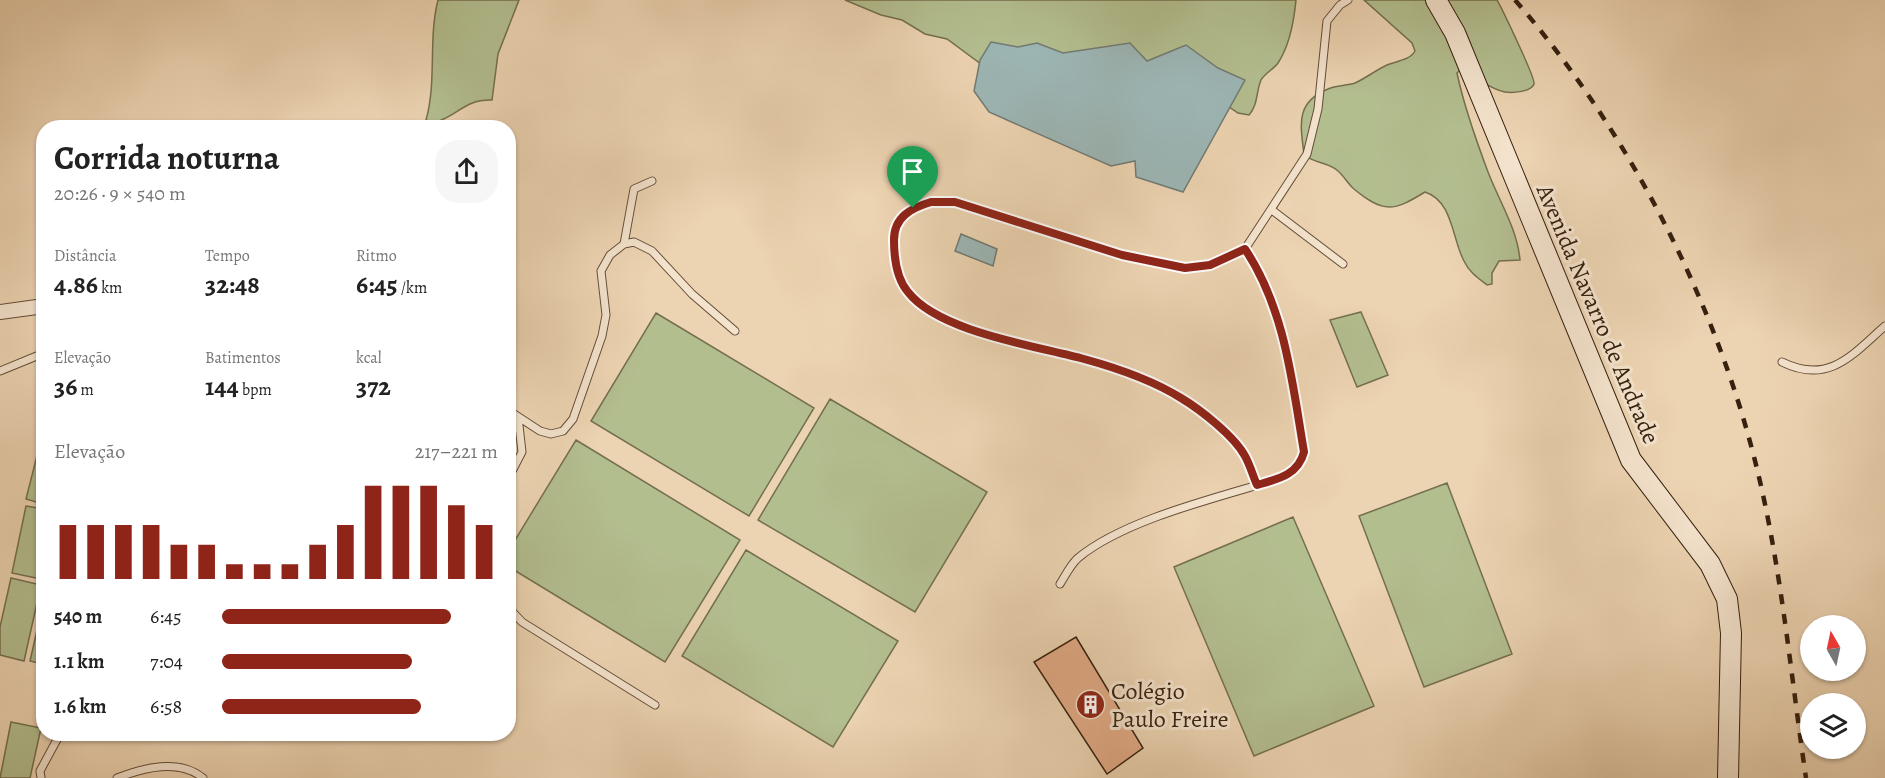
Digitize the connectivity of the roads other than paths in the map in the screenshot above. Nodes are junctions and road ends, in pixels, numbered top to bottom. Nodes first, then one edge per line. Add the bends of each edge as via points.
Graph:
1 (1347, 0) edge
2 (1436, 0) edge
3 (652, 181) dead end
4 (1272, 210) junction
5 (624, 244) junction
6 (1245, 249) junction
7 (1343, 264) dead end
8 (36, 307) edge
9 (0, 312) edge
10 (1885, 326) edge
11 (735, 331) dead end
12 (36, 355) edge
13 (1782, 362) dead end
14 (0, 371) edge
15 (518, 417) joint
16 (516, 464) edge
17 (1257, 485) junction
18 (1059, 584) dead end
19 (516, 616) edge
20 (655, 705) dead end
21 (56, 741) edge
22 (41, 778) edge
23 (117, 778) edge
24 (203, 778) edge
25 (1728, 778) edge

1 - 4 lane via 1328,21 1318,109 1307,154
2 - 25 street, Avenida Navarro de Andrade via 1455,33 1631,460 1710,564 1727,599 1731,633
3 - 5 lane via 634,189
4 - 6 lane
4 - 7 lane
5 - 11 lane via 634,242 652,251 692,294
5 - 15 lane via 609,255 601,270 606,315 573,419 562,431 551,434
6 - 17 lane via 1262,274 1278,314 1304,452 1293,472
6 - 17 lane via 1210,265 1185,268 1122,255 955,202 931,202 913,208 898,220 894,237 898,275 908,293 930,310 973,332 1085,359 1135,375 1182,398 1215,423 1244,454
8 - 9 street
10 - 13 lane via 1844,363 1802,371
12 - 14 lane
15 - 16 lane via 522,452
17 - 18 lane via 1177,509 1113,536 1077,559
19 - 20 lane
21 - 22 lane via 40,771
23 - 24 lane via 147,767 192,770

